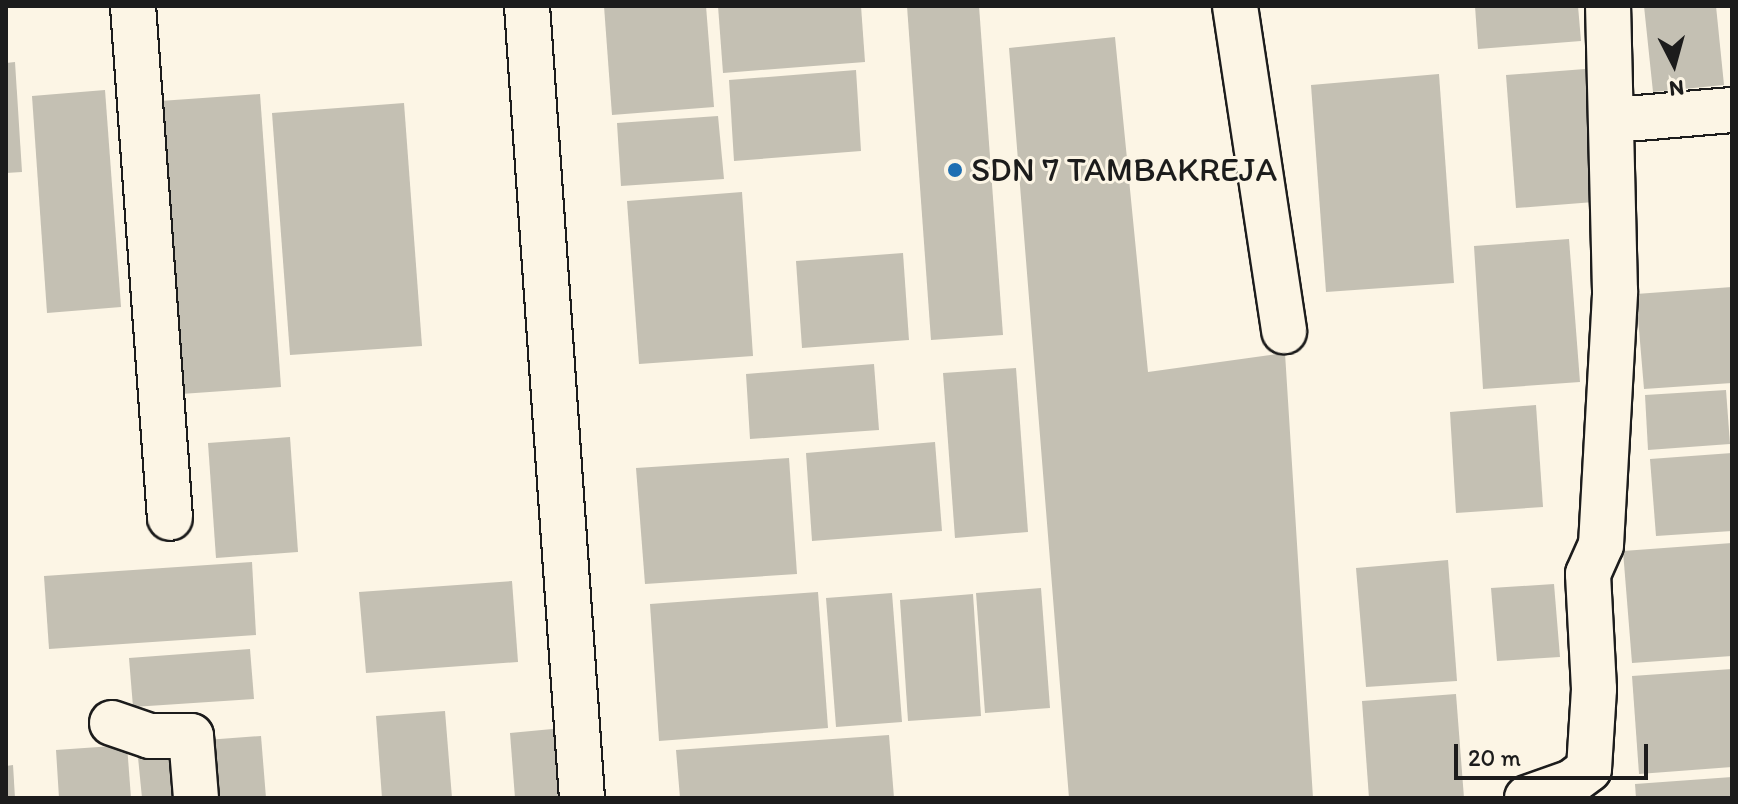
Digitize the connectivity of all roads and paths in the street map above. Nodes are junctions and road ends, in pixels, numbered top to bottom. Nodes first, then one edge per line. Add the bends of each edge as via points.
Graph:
1 (133, 6) edge
2 (527, 6) edge
3 (1235, 6) edge
4 (1608, 6) edge
5 (1732, 110) edge
6 (1615, 120) junction
7 (1284, 331) dead end
8 (170, 518) dead end
9 (112, 723) dead end
10 (196, 798) edge
11 (582, 798) edge
12 (1527, 798) edge

1 - 8 street
2 - 11 street
3 - 7 street
4 - 6 street
5 - 6 street
6 - 12 street via 1609,459 1601,545 1588,574 1594,689 1589,769 1572,782
9 - 10 street via 150,736 191,736

